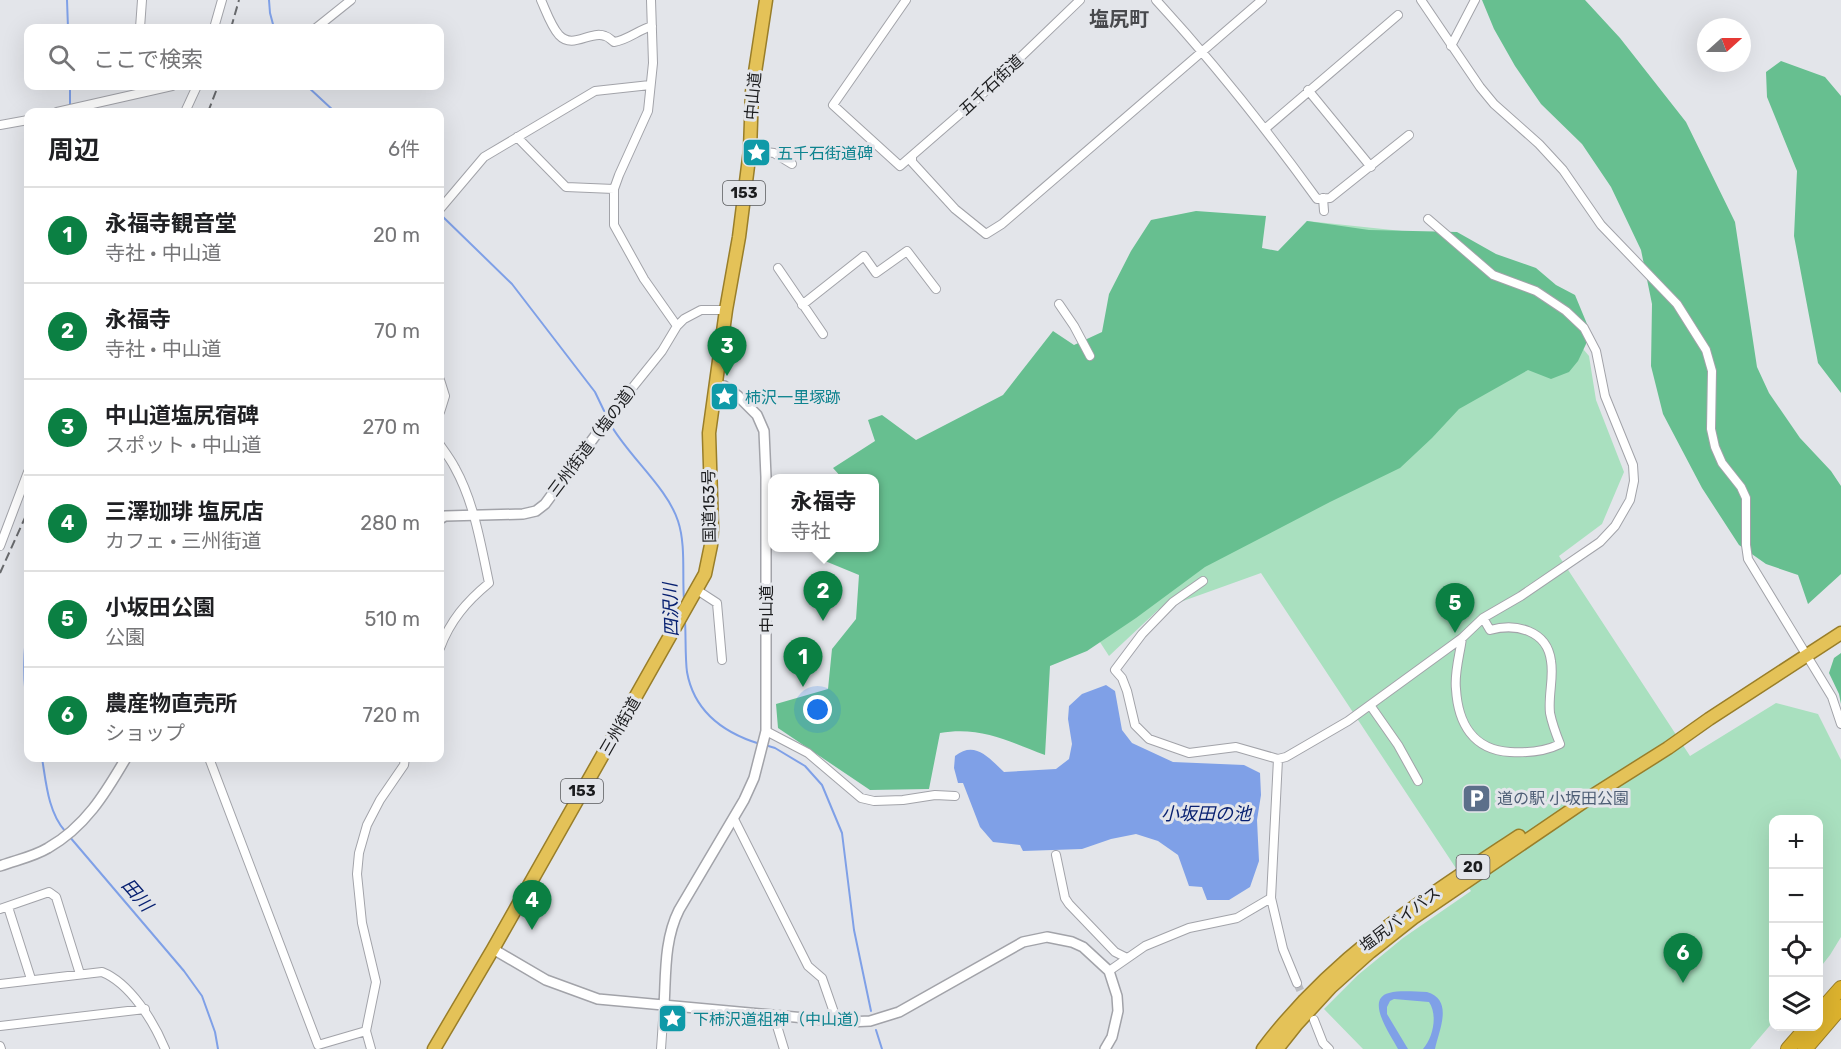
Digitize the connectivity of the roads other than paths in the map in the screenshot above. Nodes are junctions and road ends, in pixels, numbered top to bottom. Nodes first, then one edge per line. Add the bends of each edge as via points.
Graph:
1 (142, 0) edge
2 (222, 0) edge
3 (351, 0) edge
4 (541, 0) edge
5 (651, 0) edge
6 (766, 0) edge
7 (906, 0) edge
8 (1080, 0) edge
9 (1156, 0) edge
10 (1262, 0) edge
11 (1421, 0) edge
12 (1475, 0) edge
13 (1398, 15) dead end
14 (140, 24) edge
15 (215, 24) edge
16 (321, 24) edge
17 (652, 26) junction
18 (1451, 46) junction
19 (1202, 53) junction
20 (650, 85) junction
21 (134, 90) edge
22 (194, 90) edge
23 (1308, 90) junction
24 (75, 108) edge
25 (187, 108) edge
26 (24, 121) edge
27 (0, 125) edge
28 (1266, 128) junction
29 (1409, 135) dead end
30 (517, 137) junction
31 (750, 150) junction
32 (912, 157) junction
33 (792, 164) dead end
34 (1371, 167) junction
35 (614, 189) junction
36 (1323, 198) junction
37 (444, 203) edge
38 (1324, 211) dead end
39 (1428, 219) dead end
40 (778, 268) dead end
41 (936, 289) dead end
42 (1059, 304) dead end
43 (802, 305) junction
44 (726, 310) junction
45 (677, 326) junction
46 (823, 334) dead end
47 (1090, 357) dead end
48 (716, 385) junction
49 (612, 413) joint
50 (444, 451) edge
51 (24, 483) edge
52 (472, 515) junction
53 (444, 517) edge
54 (0, 546) edge
55 (1203, 581) dead end
56 (695, 594) junction
57 (1483, 618) junction
58 (680, 621) joint
59 (1841, 633) edge
60 (1462, 638) junction
61 (444, 640) edge
62 (1807, 656) junction
63 (722, 660) dead end
64 (1370, 705) junction
65 (1709, 719) junction
66 (1841, 724) edge
67 (765, 734) junction
68 (1278, 759) junction
69 (124, 762) edge
70 (211, 762) edge
71 (404, 762) edge
72 (1418, 780) dead end
73 (955, 796) dead end
74 (734, 819) junction
75 (1056, 855) dead end
76 (0, 866) edge
77 (1271, 898) junction
78 (4, 908) edge
79 (493, 949) junction
80 (1127, 958) junction
81 (1109, 971) junction
82 (80, 974) junction
83 (31, 980) junction
84 (1298, 983) tunnel mouth
85 (0, 984) edge
86 (1841, 988) edge
87 (664, 1006) junction
88 (1841, 1007) edge
89 (1823, 1008) edge
90 (145, 1009) junction
91 (774, 1016) junction
92 (1314, 1020) dead end
93 (837, 1021) junction
94 (0, 1026) edge
95 (366, 1031) junction
96 (1804, 1031) edge
97 (165, 1049) edge
98 (371, 1049) edge
99 (434, 1049) edge
100 (661, 1049) edge
101 (784, 1049) edge
102 (1105, 1049) edge
103 (1263, 1049) edge
104 (1277, 1049) edge
105 (1329, 1049) edge
106 (1788, 1049) edge
107 (1805, 1049) edge

1 - 14 street
2 - 15 street
3 - 16 street
4 - 17 street via 557,34 569,41 597,35 622,41
5 - 17 street
6 - 31 highway, 中山道 / 153 via 752,92
7 - 32 street, 五千石街道 via 833,105 900,166
8 - 32 street, 五千石街道
9 - 19 street
10 - 19 street
11 - 18 street
12 - 18 street
13 - 23 street
17 - 20 street
18 - 62 street via 1494,104 1563,170 1601,225 1677,304 1706,350 1712,371 1713,438 1722,463 1746,498 1748,559
19 - 28 street
19 - 32 street via 986,234 955,209 912,162
20 - 30 street via 595,91
20 - 35 street via 648,111
21 - 24 street
22 - 25 street
23 - 28 street
23 - 34 street
26 - 27 street
28 - 36 street via 1317,199
29 - 34 street
30 - 35 street via 566,187
30 - 37 street via 484,157
31 - 33 street via 774,153
31 - 44 highway, 中山道 / 153
34 - 36 street via 1330,198
35 - 45 street via 614,225 644,279
36 - 38 street
39 - 57 street via 1492,275 1536,291 1584,328 1596,351 1605,396 1633,465 1630,500 1600,542
40 - 43 street
41 - 43 street via 907,251 876,273 864,256
42 - 47 street
43 - 46 street
44 - 45 street, 三州街道（塩の道） via 701,310
44 - 48 highway, 中山道 / 153
45 - 49 street, 三州街道（塩の道）
48 - 56 highway, 国道153号 / 153 via 709,433 711,545 705,574
48 - 67 street, 中山道 via 738,396 757,415 764,430
49 - 52 street, 三州街道（塩の道） via 541,508 523,514
50 - 52 street via 465,488
51 - 54 street
52 - 53 street, 三州街道（塩の道）
52 - 61 street via 489,584 456,614
55 - 68 street via 1173,602 1115,670 1127,691 1135,725 1149,739 1178,750 1202,752 1236,747
56 - 58 highway, 国道153号 / 153
56 - 63 street via 717,603
57 - 60 street
57 - 60 street via 1490,630 1518,627 1535,633 1546,645 1551,662 1550,713 1560,744 1523,753 1497,751 1479,743 1467,730 1455,687
58 - 79 highway, 三州街道 / 153
59 - 62 highway, 塩尻バイパス / 20
60 - 64 street
62 - 65 highway, 塩尻バイパス / 20
62 - 66 street via 1832,697
64 - 68 street via 1305,747
64 - 72 street
65 - 103 highway, 塩尻バイパス / 20 via 1672,736 1399,917 1323,980
65 - 104 highway, 塩尻バイパス / 20 via 1413,918 1331,987
67 - 73 street via 808,753 861,798 874,801
67 - 74 street, 中山道 via 754,778
68 - 77 street
69 - 76 street via 78,827 47,849
70 - 95 street via 318,1045
71 - 95 street via 367,825 359,853 362,923 376,982
74 - 87 street, 中山道 via 672,925
74 - 93 street via 808,966 822,978
75 - 80 street via 1069,904 1116,952
77 - 80 street via 1237,918 1189,928
77 - 84 street via 1283,949
78 - 82 street via 48,892 56,897
78 - 83 street
79 - 87 street via 546,980 587,997
79 - 99 highway, 三州街道 / 153
80 - 81 street
81 - 93 street via 1094,955 1072,942 1047,937 1034,939 1003,952 899,1012 870,1021
81 - 102 street via 1118,1011
82 - 83 street
82 - 90 street via 111,975
83 - 85 street
86 - 89 highway
87 - 91 street
87 - 100 street, 中山道
88 - 107 highway
90 - 94 street
90 - 97 street
91 - 93 street
91 - 101 street
92 - 105 street
95 - 98 street
96 - 106 highway

